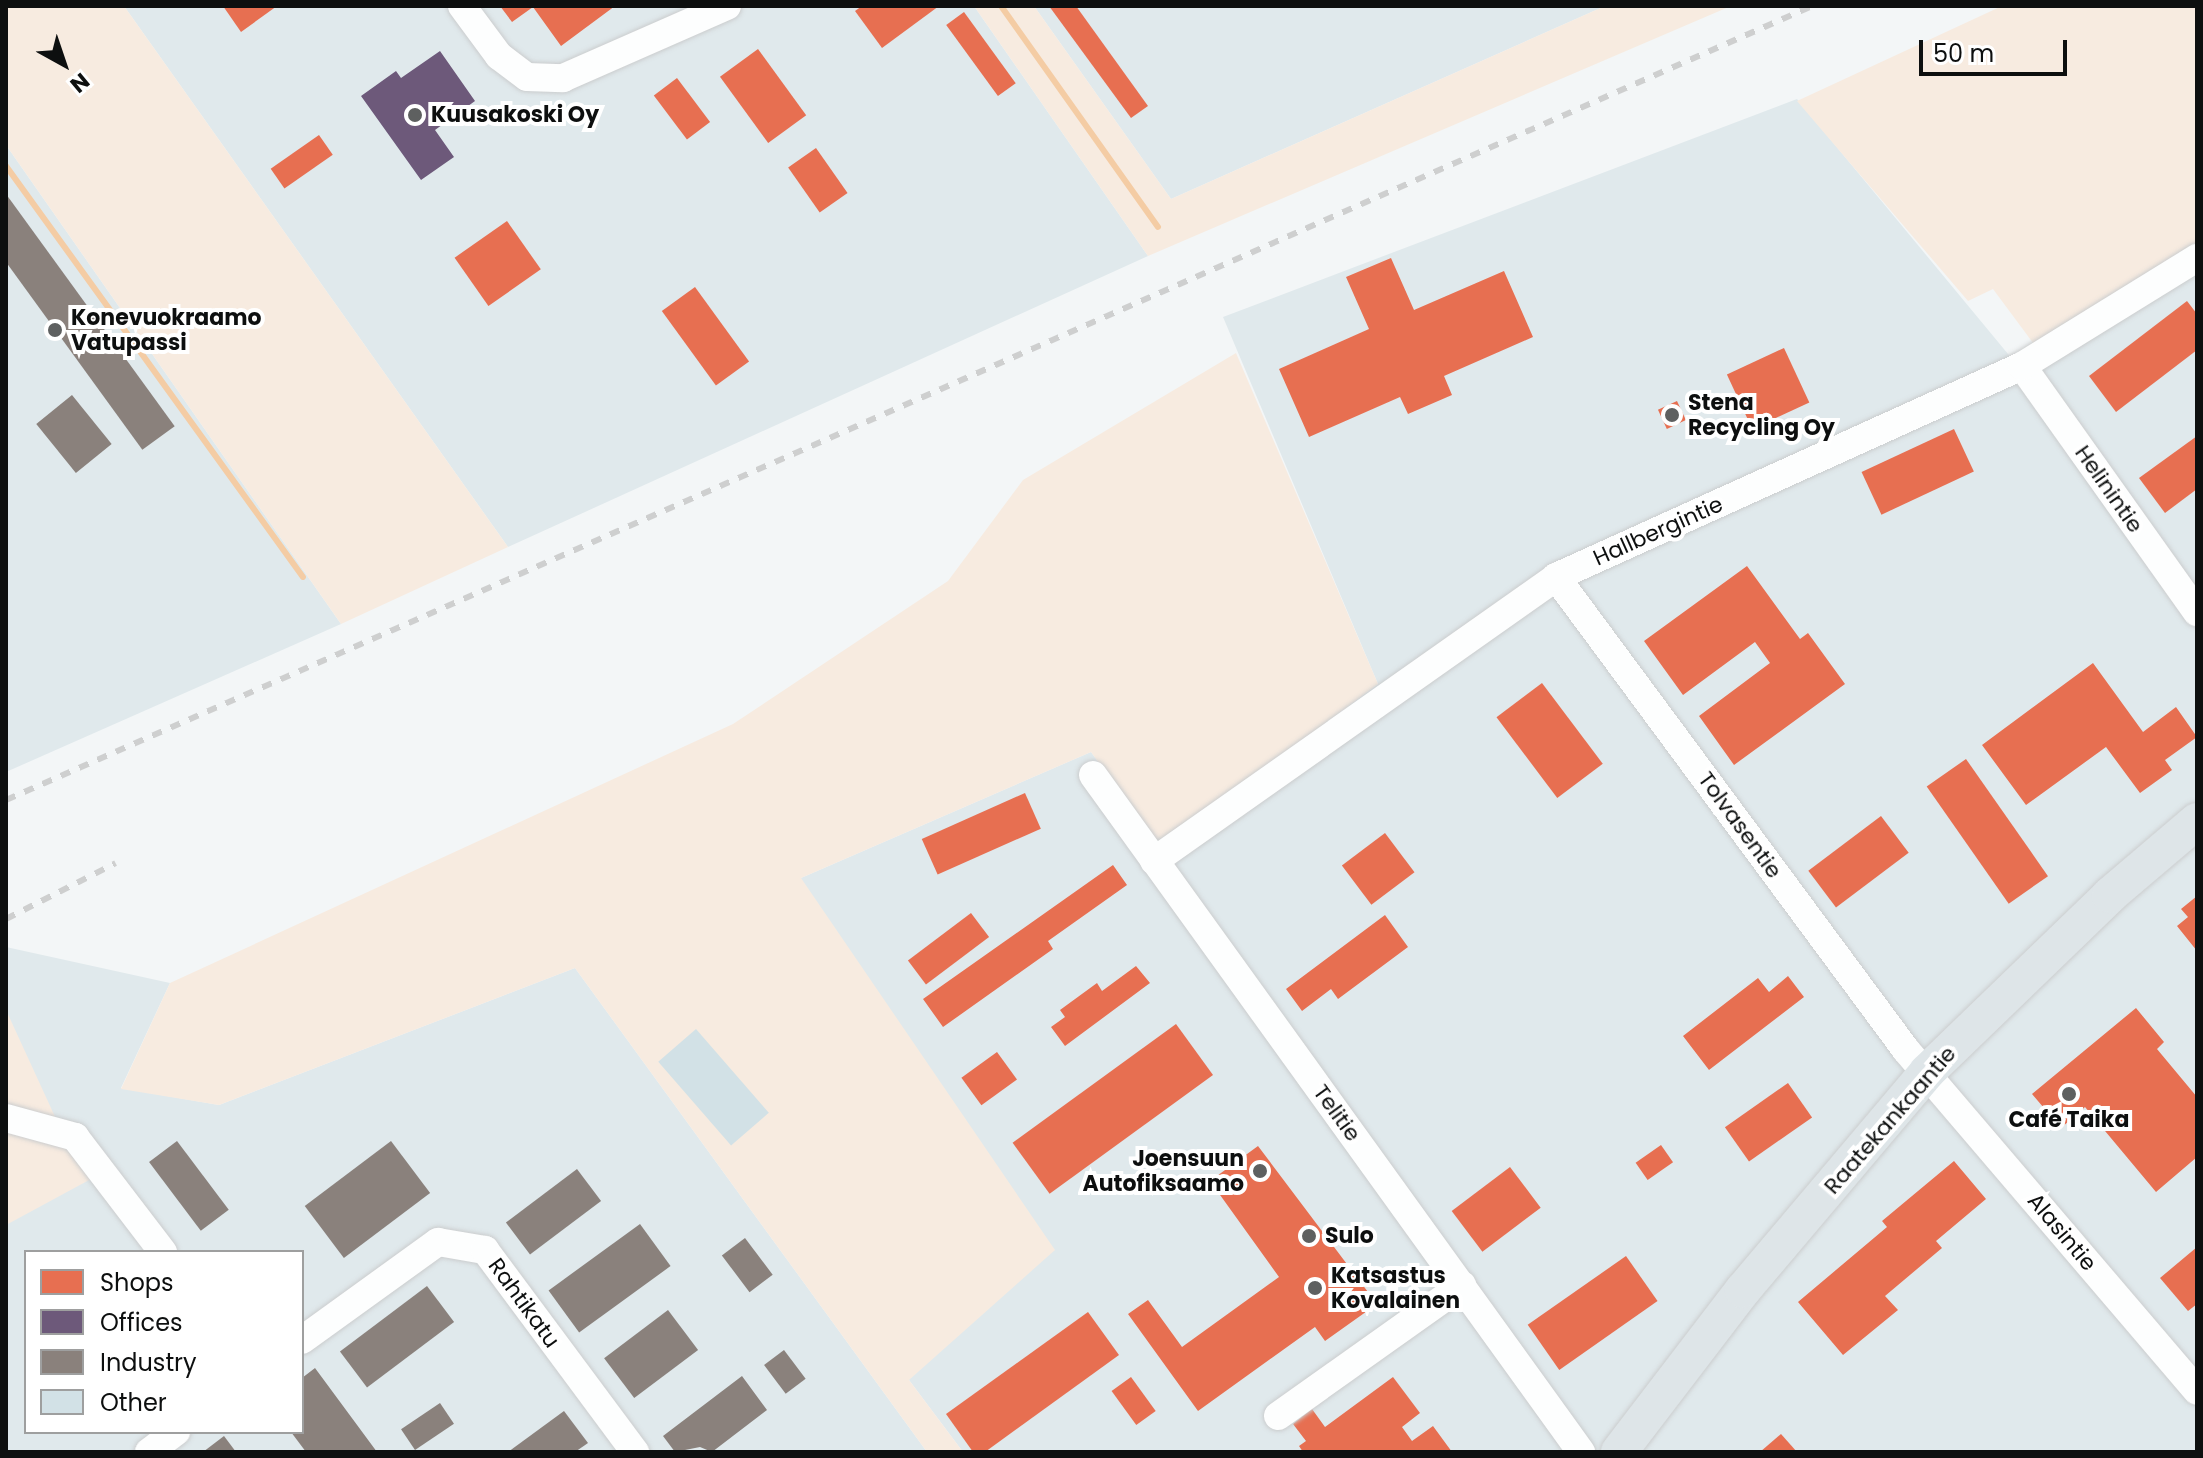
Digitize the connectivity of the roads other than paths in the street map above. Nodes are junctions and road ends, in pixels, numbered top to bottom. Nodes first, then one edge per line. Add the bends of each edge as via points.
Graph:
1 (462, 6) edge
2 (727, 6) edge
3 (2197, 258) edge
4 (2022, 366) junction
5 (1556, 577) junction
6 (2197, 612) edge
7 (1093, 775) dead end
8 (2197, 821) edge
9 (1154, 861) junction
10 (1927, 1072) junction
11 (6, 1118) edge
12 (161, 1250) edge
13 (1462, 1285) junction
14 (304, 1339) edge
15 (2197, 1391) edge
16 (1278, 1416) dead end
17 (173, 1434) edge
18 (149, 1452) edge
19 (635, 1452) edge
20 (1581, 1452) edge
21 (1619, 1452) edge

1 - 2 street via 499,56 527,77 563,78
3 - 4 street, Hallbergintie
4 - 5 street, Hallbergintie
4 - 6 street, Helinintie
5 - 9 street, Hallbergintie
5 - 10 street, Tolvasentie
7 - 9 street, Telitie
8 - 10 main road, Raatekankaantie via 2110,895
9 - 13 street, Telitie
10 - 15 street, Alasintie
10 - 21 main road, Raatekankaantie via 1743,1290
11 - 12 street via 75,1137
13 - 16 street
13 - 20 street, Telitie
14 - 19 street, Rahtikatu via 438,1242 485,1250
17 - 18 street

